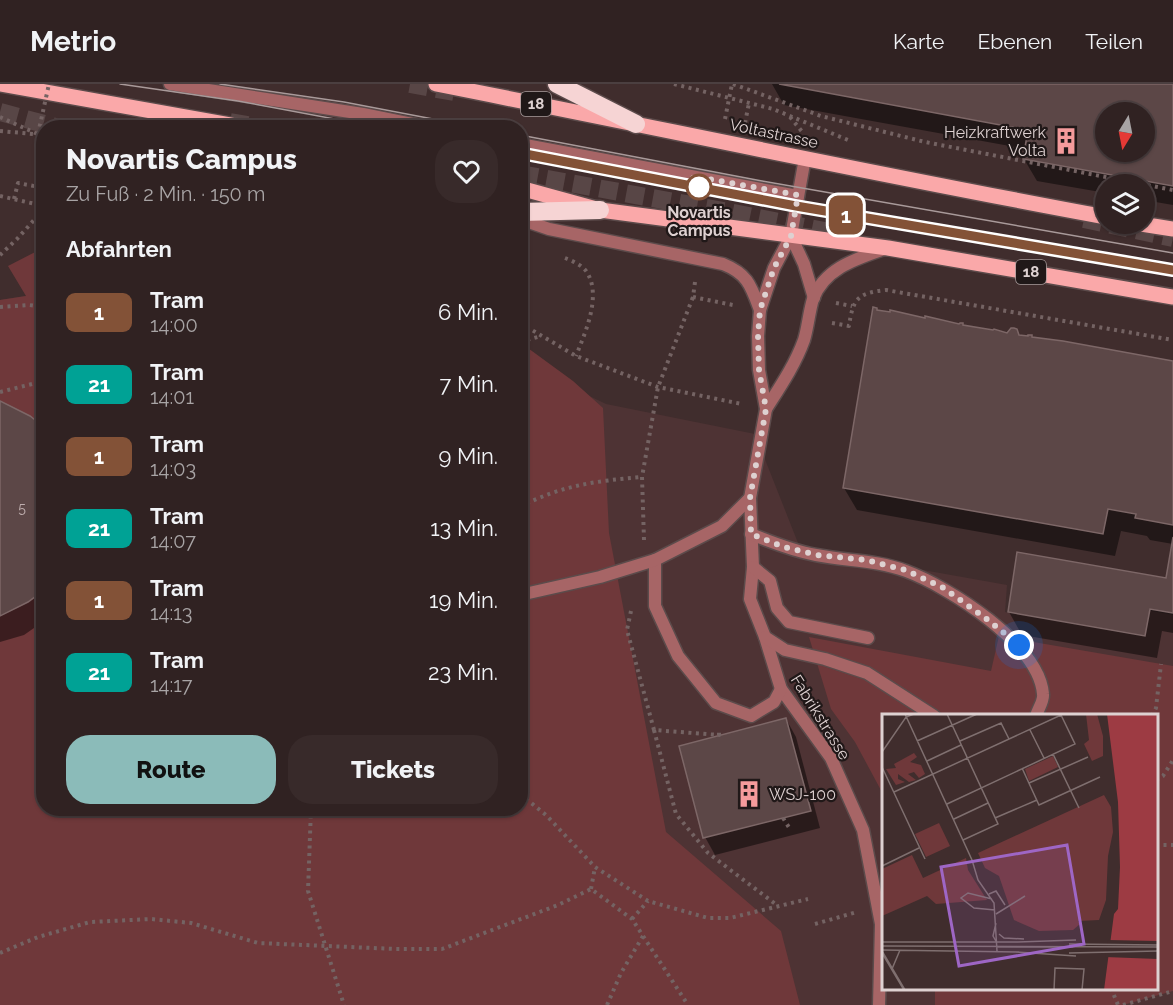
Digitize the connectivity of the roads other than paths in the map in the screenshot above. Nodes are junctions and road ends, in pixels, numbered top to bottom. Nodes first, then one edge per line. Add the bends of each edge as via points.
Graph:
1 (1, 84) edge
2 (170, 84) edge
3 (436, 84) edge
4 (557, 84) edge
5 (48, 88) edge
6 (213, 120) edge
7 (387, 120) edge
8 (636, 124) junction
9 (528, 145) edge
10 (805, 158) junction
11 (528, 190) edge
12 (798, 195) junction
13 (600, 210) junction
14 (528, 212) edge
15 (1095, 215) tunnel mouth
16 (528, 222) edge
17 (1155, 226) edge
18 (1173, 229) edge
19 (791, 236) junction
20 (888, 248) junction
21 (1173, 297) edge
22 (814, 298) junction
23 (760, 310) junction
24 (766, 409) junction
25 (750, 498) junction
26 (751, 534) junction
27 (655, 560) junction
28 (753, 567) junction
29 (528, 593) edge
30 (765, 637) junction
31 (868, 638) dead end
32 (781, 688) junction
33 (931, 714) edge
34 (1037, 714) edge
35 (879, 1005) edge

1 - 5 main road
2 - 7 lane
3 - 8 main road, Voltastrasse / 18
4 - 8 highway
5 - 6 main road
8 - 10 main road, Voltastrasse / 18
9 - 12 lane
10 - 12 lane, Fabrikstrasse
10 - 15 main road, Voltastrasse / 18
11 - 13 main road, 18
12 - 19 lane, Fabrikstrasse
13 - 14 highway
13 - 19 main road, 18
16 - 23 lane via 723,264 743,275
17 - 18 main road
19 - 20 main road, 18
19 - 22 lane, Fabrikstrasse
19 - 23 lane, Fabrikstrasse via 774,268
20 - 21 main road, 18
20 - 22 lane, Fabrikstrasse via 836,269
22 - 24 lane, Fabrikstrasse via 804,340
23 - 24 lane, Fabrikstrasse via 759,370
24 - 25 lane, Fabrikstrasse
25 - 26 lane, Fabrikstrasse
25 - 27 lane via 722,526
26 - 28 lane, Fabrikstrasse
26 - 34 lane via 817,555 866,560 905,570 942,587 1019,645 1035,669 1044,696
27 - 29 lane
27 - 32 lane via 655,606 678,656 716,704 751,716 774,702
28 - 30 lane, Fabrikstrasse via 750,599
28 - 31 lane via 770,581 777,608 789,622
30 - 32 lane, Fabrikstrasse
30 - 33 lane via 785,650 867,673
32 - 35 lane, Fabrikstrasse via 831,758 863,830 881,924

